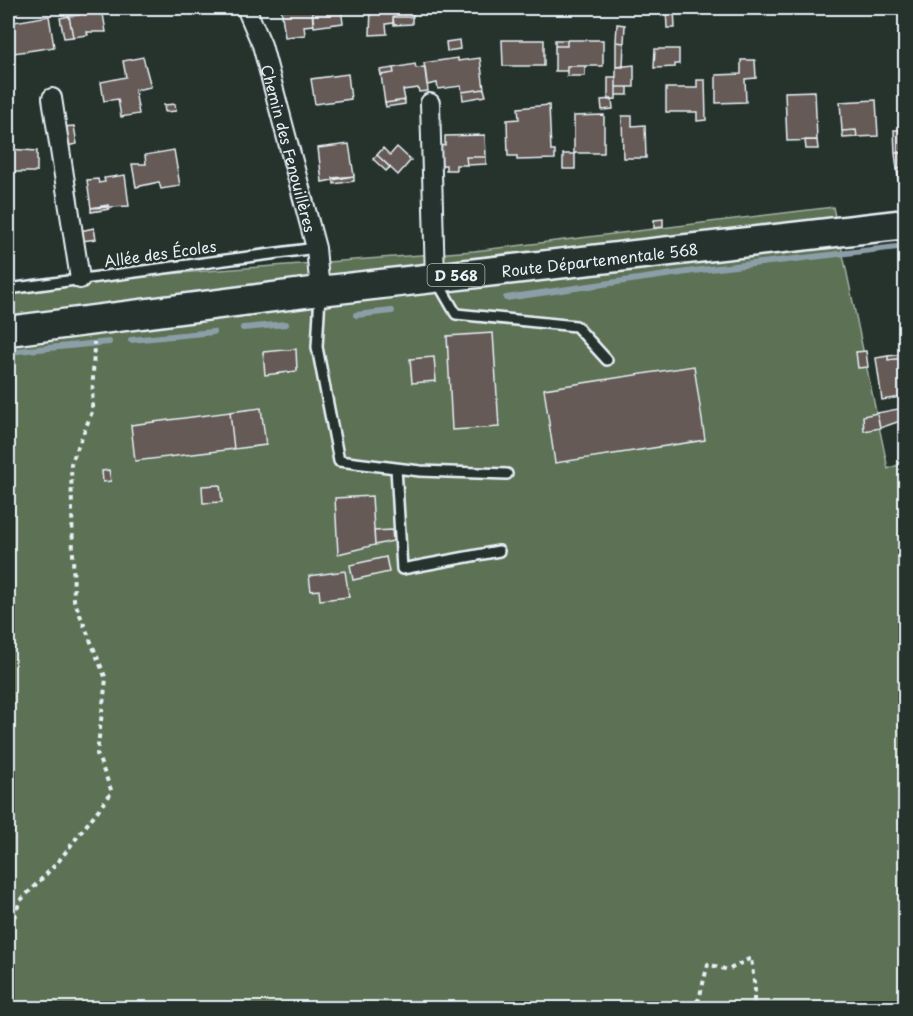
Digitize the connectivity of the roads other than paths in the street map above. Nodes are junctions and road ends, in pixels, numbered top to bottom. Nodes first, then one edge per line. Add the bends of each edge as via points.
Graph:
1 (246, 8) edge
2 (52, 98) dead end
3 (430, 103) dead end
4 (904, 221) edge
5 (316, 248) junction
6 (435, 278) junction
7 (80, 279) junction
8 (8, 289) edge
9 (320, 291) junction
10 (8, 331) edge
11 (606, 360) dead end
12 (396, 468) junction
13 (507, 474) dead end
14 (499, 551) dead end

1 - 5 street, Chemin des Fenouillères via 262,45
2 - 7 street
3 - 6 street
4 - 6 main road, Route Départementale 568 / D 568
5 - 7 lane, Allée des Écoles
5 - 9 street, Chemin des Fenouillères
6 - 9 main road, Route Départementale 568 / D 568
6 - 11 lane via 456,314 576,326
7 - 8 lane, Allée des Écoles
9 - 10 main road, Route Départementale 568 / D 568
9 - 12 lane via 317,347 339,461
12 - 13 lane
12 - 14 lane via 402,569

